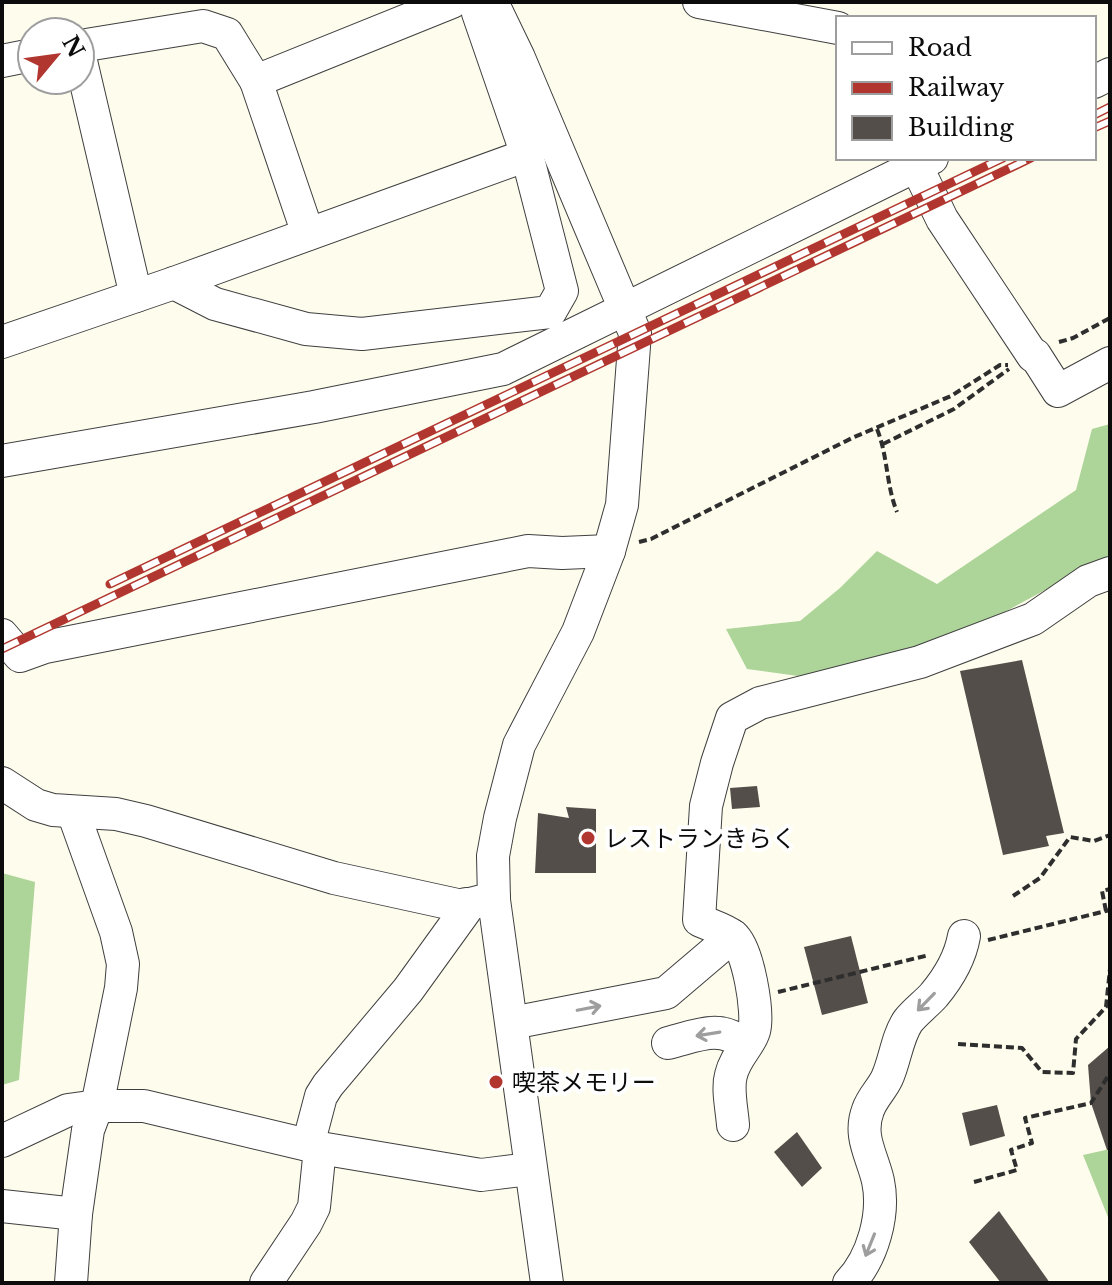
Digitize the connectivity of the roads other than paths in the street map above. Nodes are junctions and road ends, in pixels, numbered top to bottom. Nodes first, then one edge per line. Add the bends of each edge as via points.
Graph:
1 (452, 2) edge
2 (474, 2) edge
3 (492, 2) edge
4 (699, 2) edge
5 (836, 28) edge
6 (96, 43) edge
7 (256, 81) junction
8 (89, 96) edge
9 (527, 155) junction
10 (924, 162) edge
11 (308, 234) junction
12 (174, 283) junction
13 (136, 296) junction
14 (626, 310) junction
15 (2, 342) edge
16 (1110, 345) edge
17 (1110, 363) edge
18 (1040, 364) junction
19 (2, 461) edge
20 (609, 551) junction
21 (1110, 573) edge
22 (2, 635) edge
23 (2, 783) edge
24 (73, 812) junction
25 (480, 901) junction
26 (733, 936) junction
27 (963, 941) road end
28 (512, 1023) junction
29 (668, 1043) dead end
30 (745, 1045) junction
31 (97, 1106) junction
32 (733, 1125) dead end
33 (2, 1141) edge
34 (314, 1147) junction
35 (530, 1169) junction
36 (2, 1206) edge
37 (76, 1214) junction
38 (71, 1283) edge
39 (266, 1283) edge
40 (547, 1283) edge
41 (849, 1283) edge

1 - 7 street
2 - 9 street
3 - 14 street
4 - 5 street
6 - 7 street via 203,26 227,34
7 - 11 street
8 - 13 street
9 - 11 street
9 - 12 street via 562,291 550,312 362,334 306,329 215,304
10 - 14 street
10 - 18 street via 942,219
11 - 12 street
12 - 13 street
13 - 15 street
14 - 19 street via 503,369
14 - 20 street via 635,347 622,505
16 - 18 street
17 - 18 street via 1058,391
20 - 22 street via 528,551 20,656
20 - 25 street via 578,632 519,745
21 - 26 street via 1088,581 1033,619 920,662 760,703 732,718 706,806 699,920
23 - 24 street via 36,805
24 - 25 street via 146,821 334,878 462,906
24 - 31 street via 123,964
25 - 28 street
25 - 34 street via 465,911 408,990 328,1085 321,1096
28 -> 26 street via 666,993
26 - 30 street via 751,983 756,1020
27 -> 41 street via 960,958 935,995 907,1023 886,1079 868,1107 864,1136 880,1213 874,1238
28 - 35 street
30 -> 29 street via 723,1032
30 - 32 street via 729,1078
31 - 33 street via 68,1110
31 - 34 street via 144,1106
31 - 37 street via 88,1130
34 - 35 street via 481,1175
34 - 39 street via 314,1207
35 - 40 street
36 - 37 street
37 - 38 street

